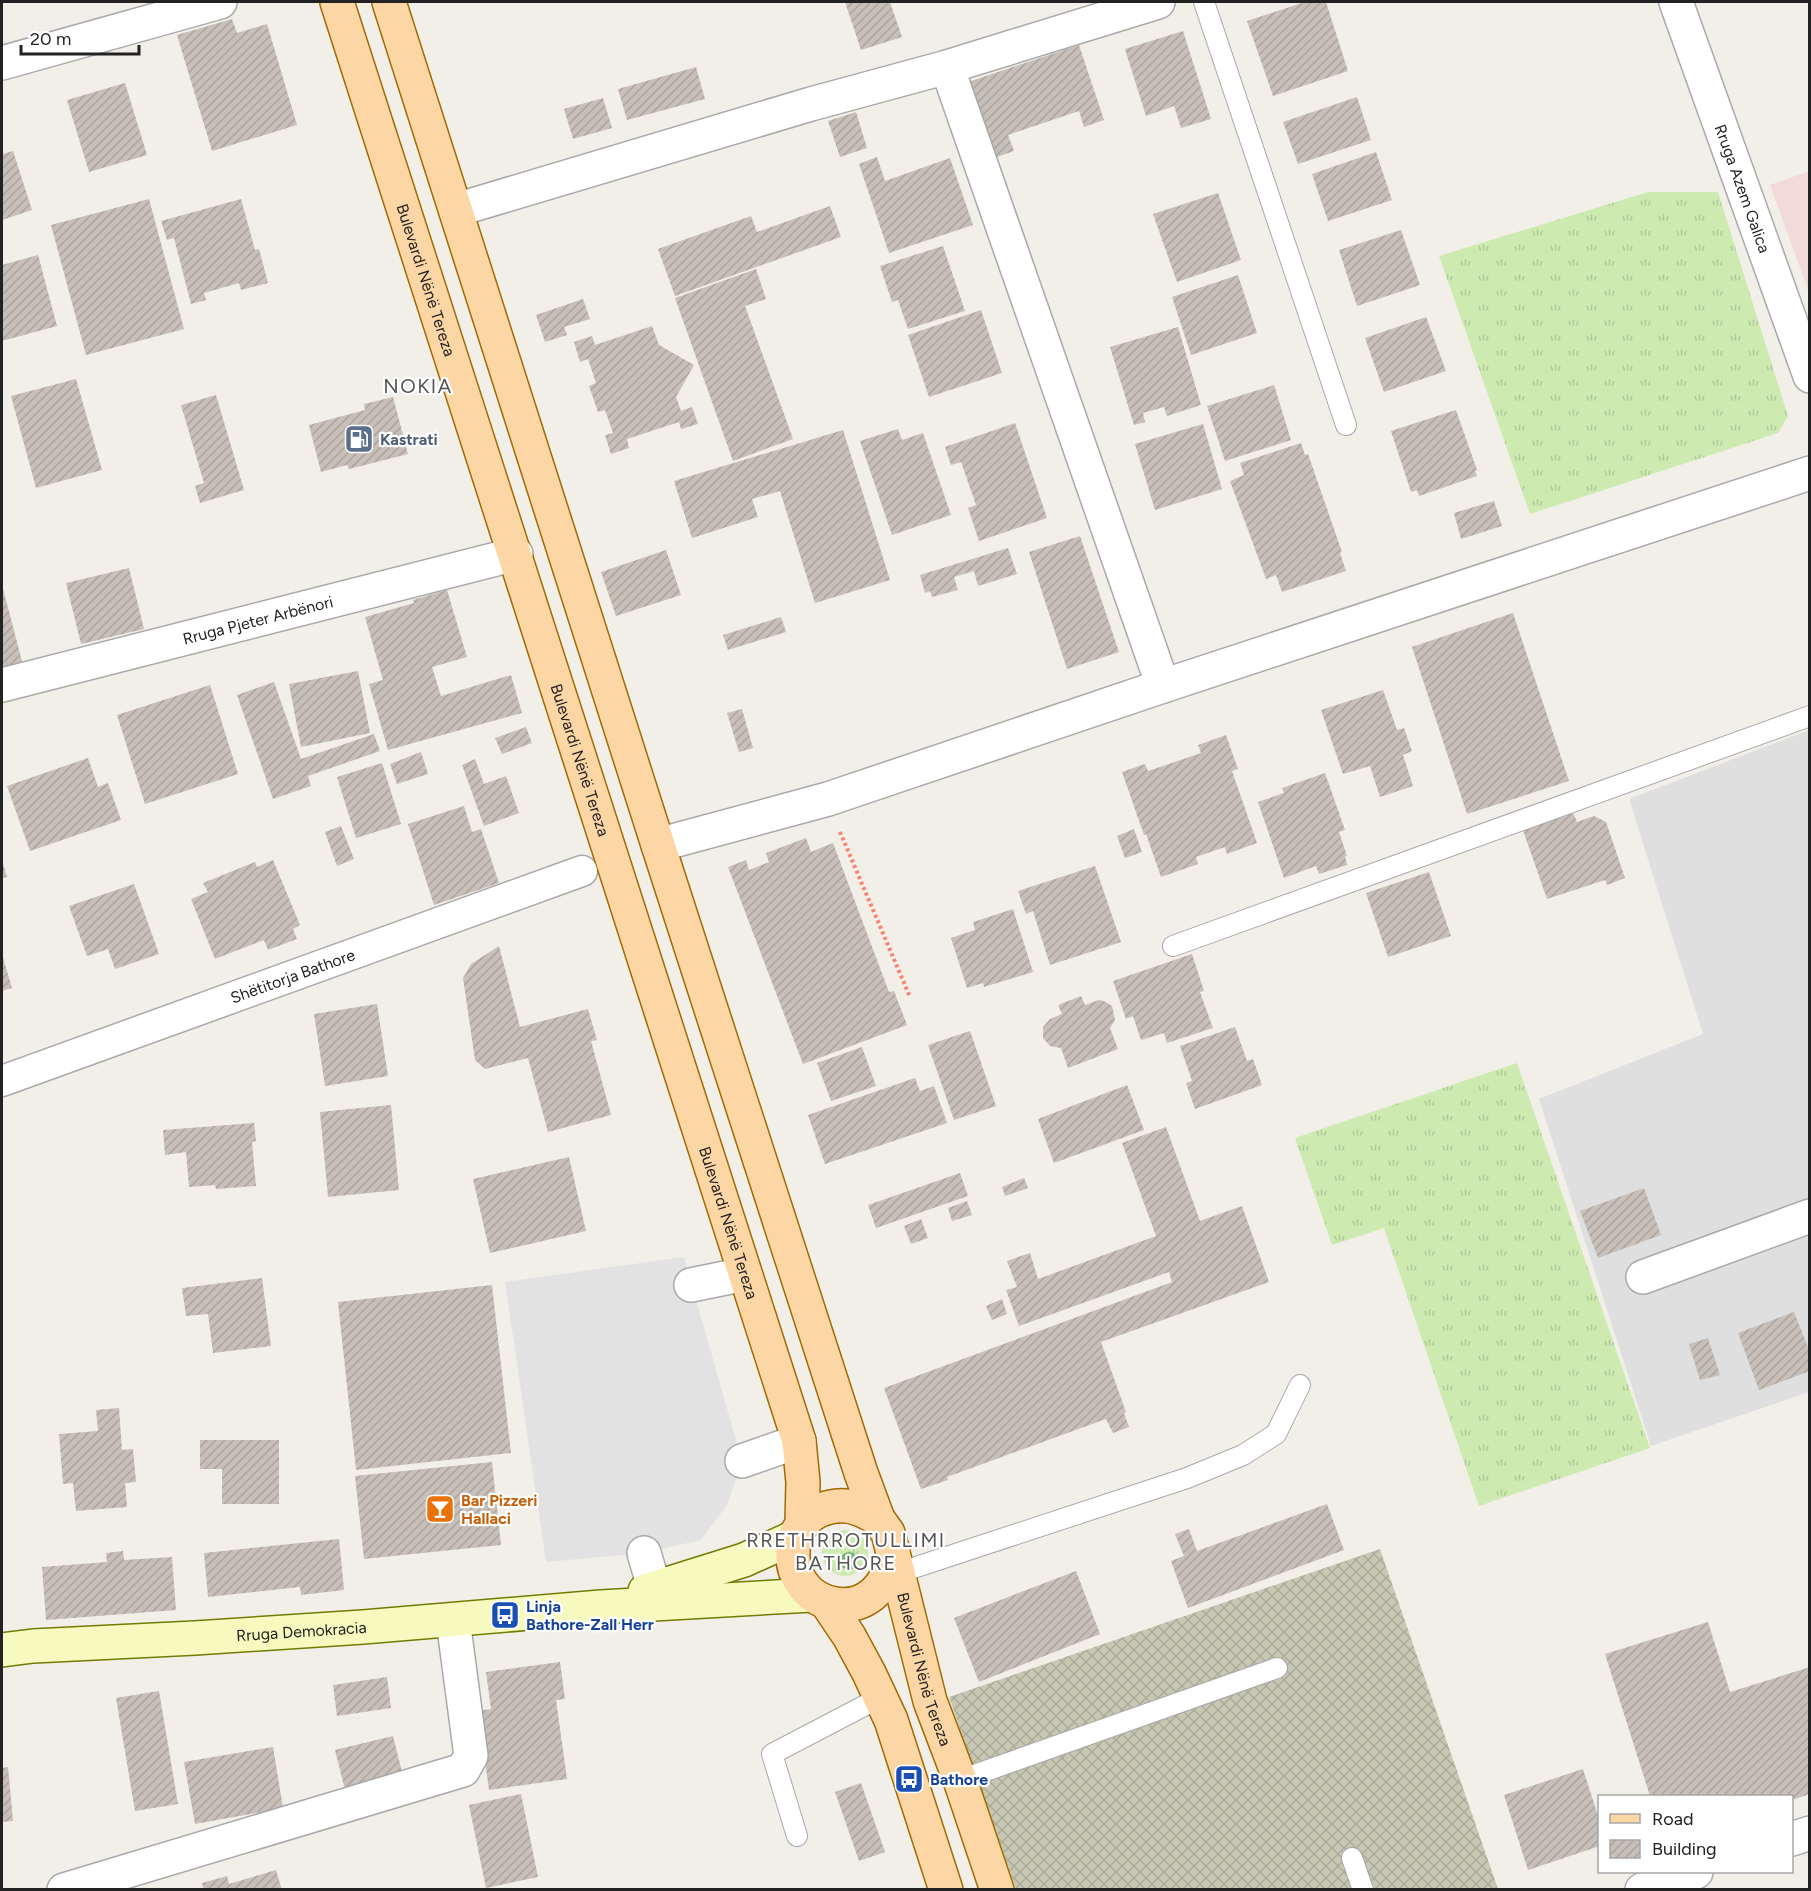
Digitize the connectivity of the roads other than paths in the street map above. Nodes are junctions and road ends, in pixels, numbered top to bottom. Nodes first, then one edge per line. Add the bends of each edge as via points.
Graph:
1 (220, 2) edge
2 (337, 2) edge
3 (389, 2) edge
4 (1158, 2) edge
5 (1204, 2) edge
6 (1676, 2) edge
7 (2, 63) edge
8 (946, 67) junction
9 (456, 210) junction
10 (1809, 376) edge
11 (1346, 425) dead end
12 (1809, 473) edge
13 (516, 554) junction
14 (2, 685) edge
15 (1163, 686) junction
16 (1809, 716) edge
17 (658, 845) junction
18 (597, 865) junction
19 (1173, 946) dead end
20 (2, 1081) edge
21 (1809, 1216) edge
22 (745, 1274) junction
23 (1643, 1276) dead end
24 (691, 1286) dead end
25 (1300, 1385) dead end
26 (799, 1442) junction
27 (742, 1461) dead end
28 (878, 1519) junction
29 (799, 1531) junction
30 (644, 1553) dead end
31 (895, 1561) junction
32 (654, 1587) junction
33 (819, 1598) junction
34 (601, 1607) junction
35 (453, 1620) junction
36 (2, 1650) edge
37 (1277, 1668) dead end
38 (881, 1697) junction
39 (960, 1780) junction
40 (1809, 1833) edge
41 (797, 1836) dead end
42 (1793, 1838) edge
43 (1353, 1858) dead end
44 (1693, 1873) edge
45 (64, 1890) edge
46 (946, 1890) edge
47 (996, 1890) edge
48 (1363, 1890) edge
49 (1642, 1890) edge

1 - 7 street
2 - 13 main road, Bulevardi Nënë Tereza
3 - 9 main road, Bulevardi Nënë Tereza
4 - 8 street
5 - 11 lane
6 - 10 street, Rruga Azem Galica
8 - 9 street
8 - 15 street
9 - 17 main road, Bulevardi Nënë Tereza
12 - 15 street
13 - 14 street, Rruga Pjeter Arbënori
13 - 18 main road, Bulevardi Nënë Tereza
15 - 17 street via 828,799
16 - 19 lane
17 - 28 main road, Bulevardi Nënë Tereza
18 - 20 street, Shëtitorja Bathore
18 - 22 main road, Bulevardi Nënë Tereza
21 - 23 street
22 - 24 street
22 - 26 main road, Bulevardi Nënë Tereza
25 - 31 lane via 1276,1434 1243,1455 1187,1478
26 - 27 street
26 - 29 main road, Bulevardi Nënë Tereza via 803,1482
28 - 29 main road via 847,1505 830,1506 814,1513
28 - 31 main road, Bulevardi Nënë Tereza via 888,1533
29 - 32 main road, Rruga Demokracia via 744,1560
29 - 33 main road, Bulevardi Nënë Tereza via 792,1553 794,1568 801,1583
30 - 32 street
31 - 33 main road, Bulevardi Nënë Tereza via 884,1583 857,1603 841,1605
31 - 39 main road, Bulevardi Nënë Tereza via 930,1701
32 - 34 main road, Rruga Demokracia
33 - 34 main road, Rruga Demokracia
33 - 38 main road, Bulevardi Nënë Tereza via 849,1636
34 - 35 main road, Rruga Demokracia
35 - 36 main road, Rruga Demokracia
35 - 45 street via 471,1756 463,1770
37 - 39 lane
38 - 41 lane via 772,1754
38 - 46 main road, Bulevardi Nënë Tereza
39 - 47 main road, Bulevardi Nënë Tereza
40 - 42 street
43 - 48 lane
44 - 49 street

